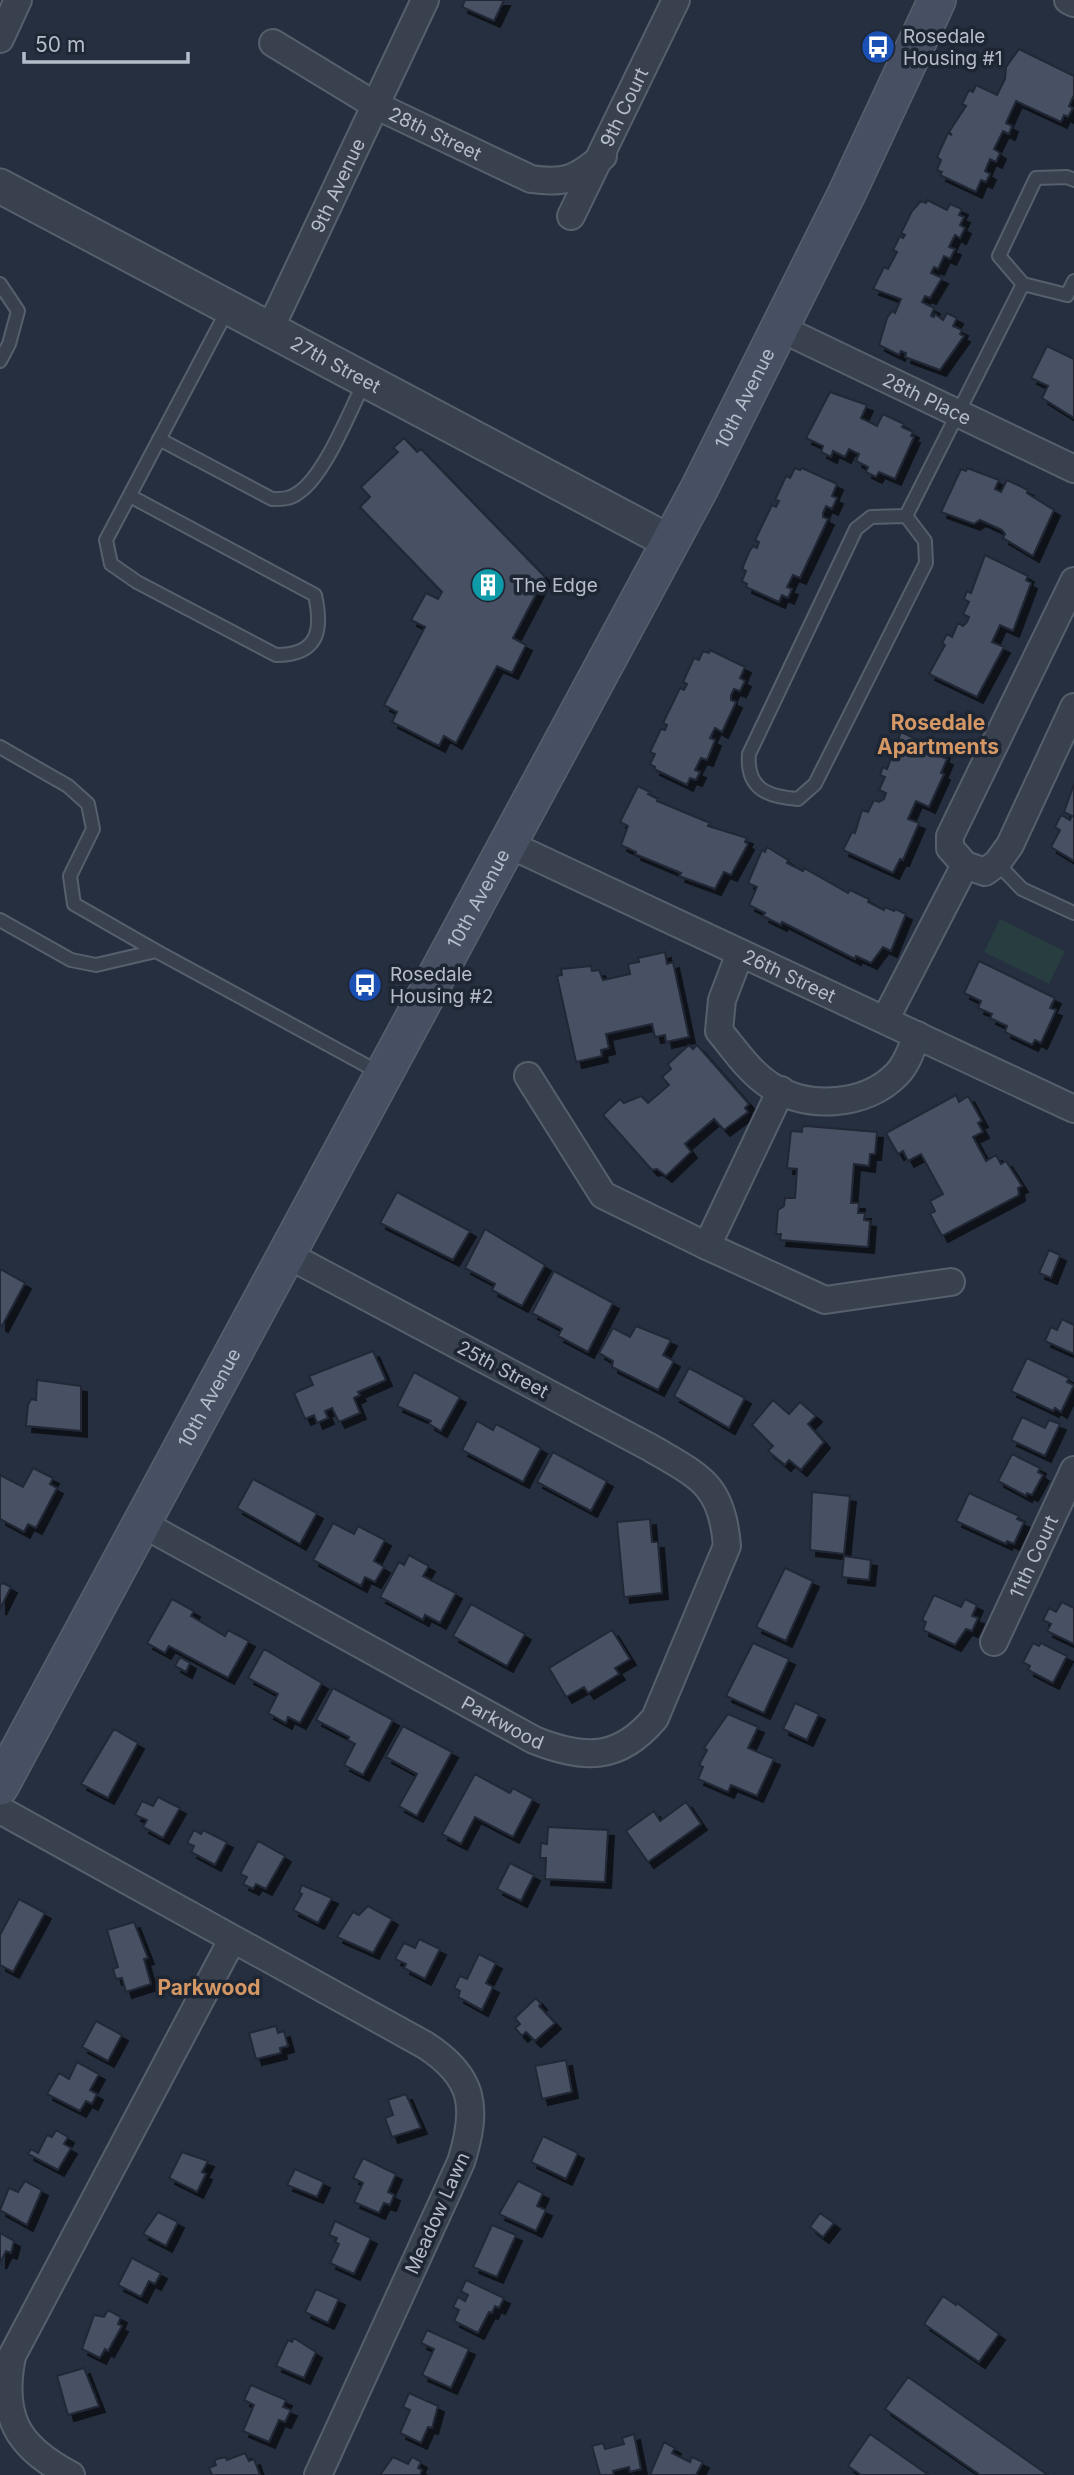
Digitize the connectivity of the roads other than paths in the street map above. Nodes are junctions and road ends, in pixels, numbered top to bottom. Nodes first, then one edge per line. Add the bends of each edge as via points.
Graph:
1 (18, 0) edge
2 (425, 0) edge
3 (676, 0) edge
4 (937, 0) edge
5 (1068, 0) edge
6 (1074, 3) edge
7 (0, 39) edge
8 (273, 43) dead end
9 (375, 104) junction
10 (603, 156) junction
11 (1074, 180) edge
12 (0, 186) edge
13 (571, 216) dead end
14 (1074, 281) edge
15 (0, 284) edge
16 (1023, 284) junction
17 (228, 309) junction
18 (780, 328) junction
19 (269, 331) junction
20 (0, 361) edge
21 (365, 382) junction
22 (958, 413) junction
23 (159, 439) junction
24 (1074, 470) edge
25 (130, 496) junction
26 (906, 516) junction
27 (670, 541) junction
28 (1074, 581) edge
29 (1074, 707) edge
30 (0, 747) edge
31 (506, 843) junction
32 (997, 863) junction
33 (965, 865) junction
34 (1074, 913) edge
35 (0, 920) edge
36 (156, 951) junction
37 (740, 953) junction
38 (885, 1020) junction
39 (917, 1035) junction
40 (382, 1074) junction
41 (528, 1076) dead end
42 (781, 1090) junction
43 (1074, 1109) edge
44 (707, 1246) junction
45 (286, 1254) junction
46 (951, 1282) dead end
47 (1074, 1470) edge
48 (714, 1493) joint
49 (143, 1524) junction
50 (994, 1642) dead end
51 (0, 1786) edge
52 (0, 1810) edge
53 (232, 1940) junction
54 (71, 2475) edge
55 (318, 2475) edge

1 - 7 street
2 - 9 street, 9th Avenue
3 - 10 street, 9th Court
4 - 18 main road, 10th Avenue
5 - 6 street
8 - 9 street, 28th Street
9 - 10 street, 28th Street via 531,178 557,183 583,174
9 - 19 street, 9th Avenue
10 - 13 street, 9th Court
11 - 16 lane via 1036,178 999,256
12 - 17 street, 27th Street
14 - 16 lane via 1067,295
15 - 20 lane via 18,311
16 - 22 lane
17 - 19 street, 27th Street
17 - 23 lane
18 - 22 street, 28th Place
18 - 27 main road, 10th Avenue
19 - 21 street, 27th Street
21 - 23 lane via 321,467 302,491 288,499 272,499
21 - 27 street, 27th Street
22 - 24 street, 28th Place
22 - 26 lane
23 - 25 lane
25 - 25 lane via 106,540 111,564 276,655 296,655 312,643 320,621 315,595
26 - 26 lane via 871,517 856,529 749,754 747,771 758,788 777,798 798,799 815,784 926,563 925,541
27 - 31 main road, 10th Avenue
28 - 33 street via 950,836 950,848
29 - 32 street via 1010,845
30 - 36 lane via 68,786 88,804 93,829 70,876 74,904
31 - 37 street, 26th Street
31 - 40 main road, 10th Avenue
32 - 33 street via 985,872
32 - 34 lane via 1023,889
33 - 38 street
35 - 36 lane via 71,960 96,965
36 - 40 lane
37 - 38 street, 26th Street
37 - 42 street via 722,1000 719,1031 744,1062
38 - 39 street, 26th Street
39 - 42 street via 897,1074 854,1101 809,1100
39 - 43 street, 26th Street
40 - 45 main road, 10th Avenue
41 - 44 street via 603,1195
42 - 44 street
44 - 46 street via 825,1300
45 - 48 street, 25th Street via 651,1448 695,1474
45 - 49 main road, 10th Avenue
47 - 50 street, 11th Court
48 - 49 street, Parkwood via 724,1519 727,1546 655,1718 638,1738 614,1751 586,1755 534,1740
49 - 51 main road, 10th Avenue
52 - 53 street, Meadow Lawn
53 - 54 street via 12,2356 4,2381 6,2409 16,2434 35,2454
53 - 55 street, Meadow Lawn via 448,2060 465,2082 472,2108 470,2136 461,2162

